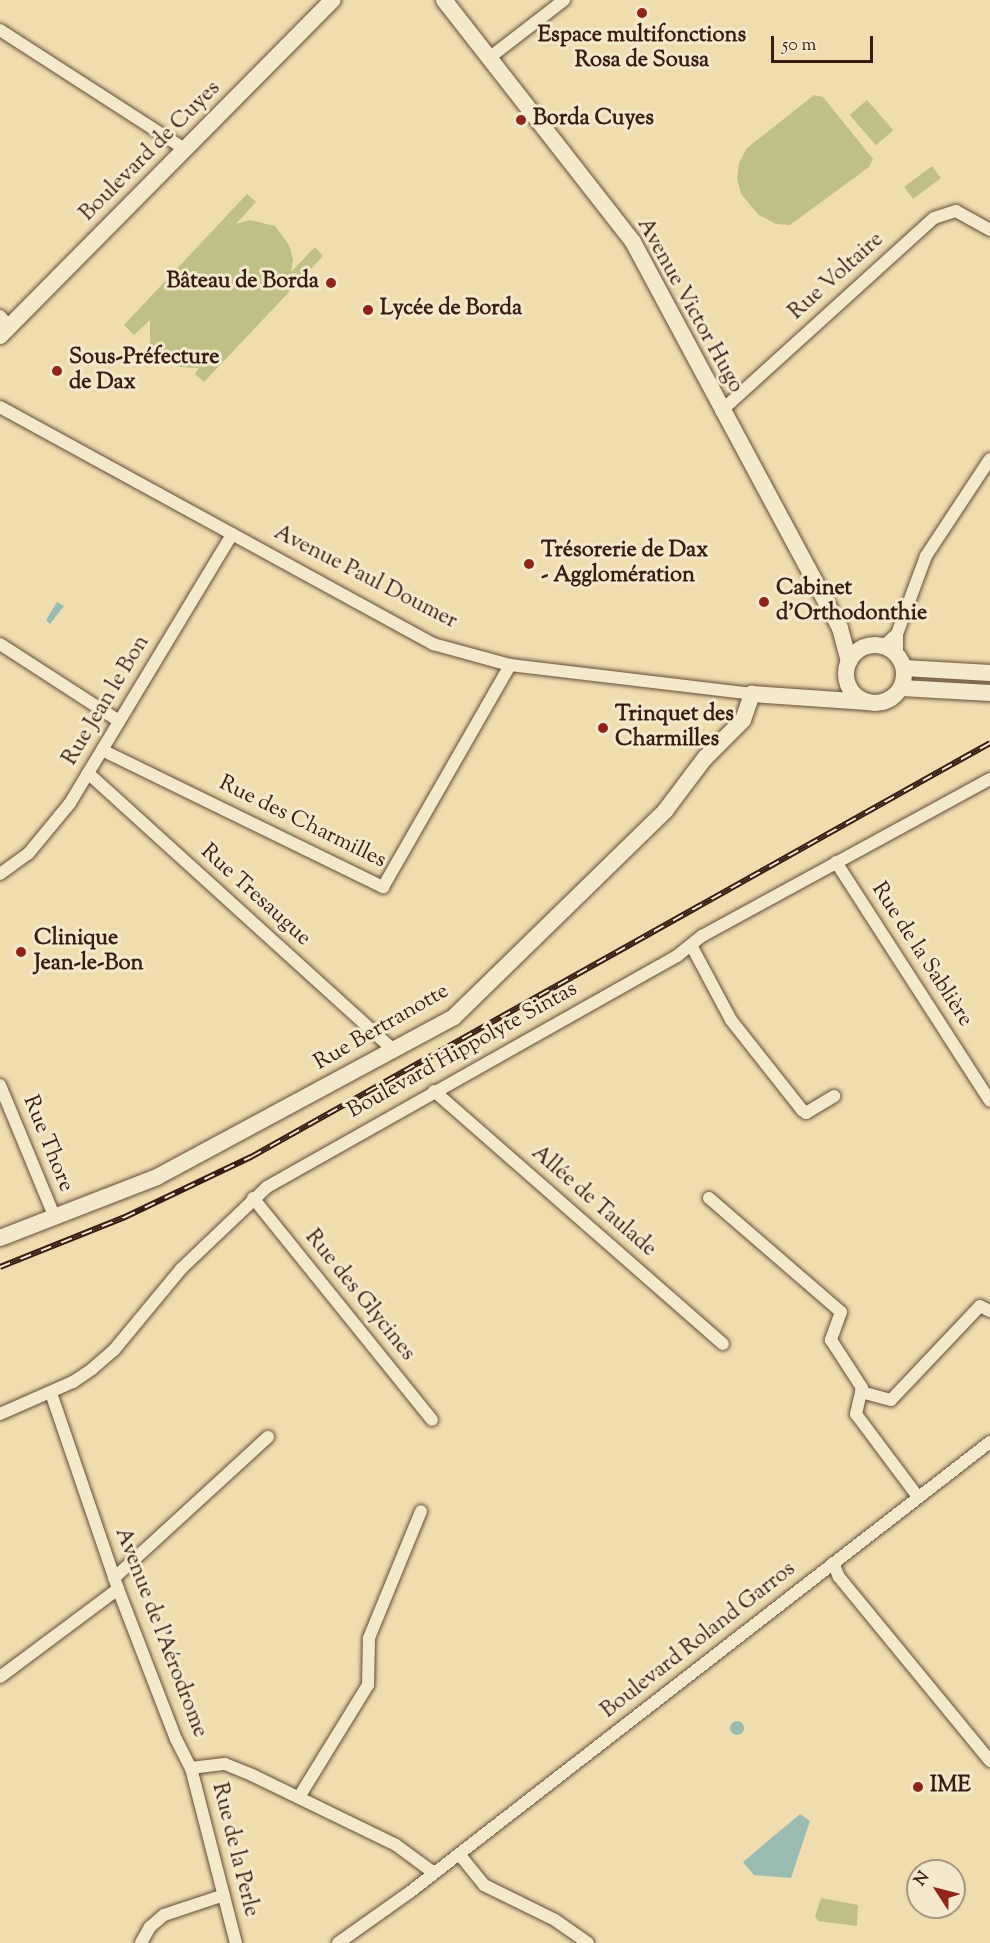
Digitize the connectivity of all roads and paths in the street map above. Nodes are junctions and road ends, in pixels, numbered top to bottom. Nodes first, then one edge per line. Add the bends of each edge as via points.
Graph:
1 (333, 0) edge
2 (444, 0) edge
3 (564, 0) edge
4 (0, 30) edge
5 (489, 58) junction
6 (185, 150) junction
7 (990, 230) edge
8 (3, 326) edge
9 (0, 407) edge
10 (721, 411) junction
11 (990, 459) edge
12 (232, 534) junction
13 (840, 628) junction
14 (0, 644) edge
15 (889, 653) junction
16 (510, 665) junction
17 (847, 671) junction
18 (990, 672) edge
19 (902, 688) junction
20 (990, 693) edge
21 (752, 694) junction
22 (813, 697) junction
23 (867, 702) junction
24 (119, 722) junction
25 (102, 750) junction
26 (88, 773) junction
27 (990, 779) edge
28 (836, 862) junction
29 (0, 874) edge
30 (691, 945) junction
31 (394, 1050) junction
32 (0, 1085) edge
33 (434, 1091) junction
34 (834, 1096) dead end
35 (990, 1101) edge
36 (253, 1198) junction
37 (709, 1198) dead end
38 (55, 1218) junction
39 (0, 1238) edge
40 (990, 1311) edge
41 (723, 1344) dead end
42 (861, 1392) junction
43 (51, 1393) junction
44 (0, 1414) edge
45 (432, 1420) dead end
46 (268, 1437) dead end
47 (990, 1442) edge
48 (918, 1497) junction
49 (421, 1511) dead end
50 (833, 1563) junction
51 (116, 1583) junction
52 (0, 1677) edge
53 (990, 1761) edge
54 (192, 1768) junction
55 (298, 1797) junction
56 (459, 1854) junction
57 (434, 1873) junction
58 (224, 1895) junction
59 (141, 1943) edge
60 (236, 1943) edge
61 (338, 1943) edge
62 (588, 1943) edge

1 - 6 street, Boulevard de Cuyes
2 - 5 street, Avenue Victor Hugo
3 - 5 street
4 - 6 street
5 - 10 street, Avenue Victor Hugo via 633,242
6 - 8 street, Boulevard de Cuyes
7 - 10 street, Rue Voltaire via 956,211 934,218
9 - 12 street, Avenue Paul Doumer
10 - 13 street, Avenue Victor Hugo
11 - 15 street via 926,556
12 - 16 street, Avenue Paul Doumer via 433,644
12 - 24 street, Rue Jean le Bon
13 - 15 street
13 - 17 street, Avenue Victor Hugo
14 - 24 street
15 - 17 street via 855,652
15 - 18 street
15 - 19 street
16 - 21 street, Avenue Paul Doumer
16 - 25 street, Rue des Charmilles via 383,886
17 - 22 street
17 - 23 street via 849,690
19 - 20 street
19 - 23 street via 887,701
21 - 22 street, Avenue Paul Doumer
21 - 31 street, Rue Bertranotte via 743,720 619,858 465,1008
22 - 23 street, Avenue Paul Doumer
24 - 25 street, Rue Jean le Bon
25 - 26 street, Rue Jean le Bon
26 - 29 street, Rue Jean le Bon via 48,833
26 - 31 street, Rue Tresaugue
27 - 28 street, Boulevard Hippolyte Sintas
28 - 30 street, Boulevard Hippolyte Sintas
28 - 35 street, Rue de la Sablière
30 - 33 street, Boulevard Hippolyte Sintas
30 - 34 street via 731,1020 802,1110 806,1113
31 - 38 street, Rue Bertranotte via 156,1177
32 - 38 street, Rue Thore
33 - 36 street, Boulevard Hippolyte Sintas via 315,1157
33 - 41 street, Allée de Taulade
36 - 43 street, Boulevard Hippolyte Sintas via 181,1269 114,1350 73,1382
36 - 45 street, Rue des Glycines
37 - 42 street via 841,1312 831,1340
38 - 39 street, Rue Bertranotte
40 - 42 street via 980,1306 891,1400
42 - 48 street via 856,1414
43 - 44 street, Boulevard Hippolyte Sintas
43 - 51 street, Avenue de l'Aérodrome
46 - 51 street
47 - 48 street, Boulevard Roland Garros
48 - 50 street, Boulevard Roland Garros
49 - 55 street via 369,1638 368,1685
50 - 53 street via 846,1586
50 - 56 street, Boulevard Roland Garros
51 - 52 street
51 - 54 street, Avenue de l'Aérodrome via 176,1738
54 - 55 street, Avenue de l'Aérodrome via 225,1764
54 - 58 street, Rue de la Perle
55 - 57 street, Avenue de l'Aérodrome via 396,1845
56 - 57 street, Boulevard Roland Garros
56 - 62 street via 484,1885 555,1920
57 - 61 street, Boulevard Roland Garros
58 - 59 street via 164,1915 150,1927
58 - 60 street, Rue de la Perle

